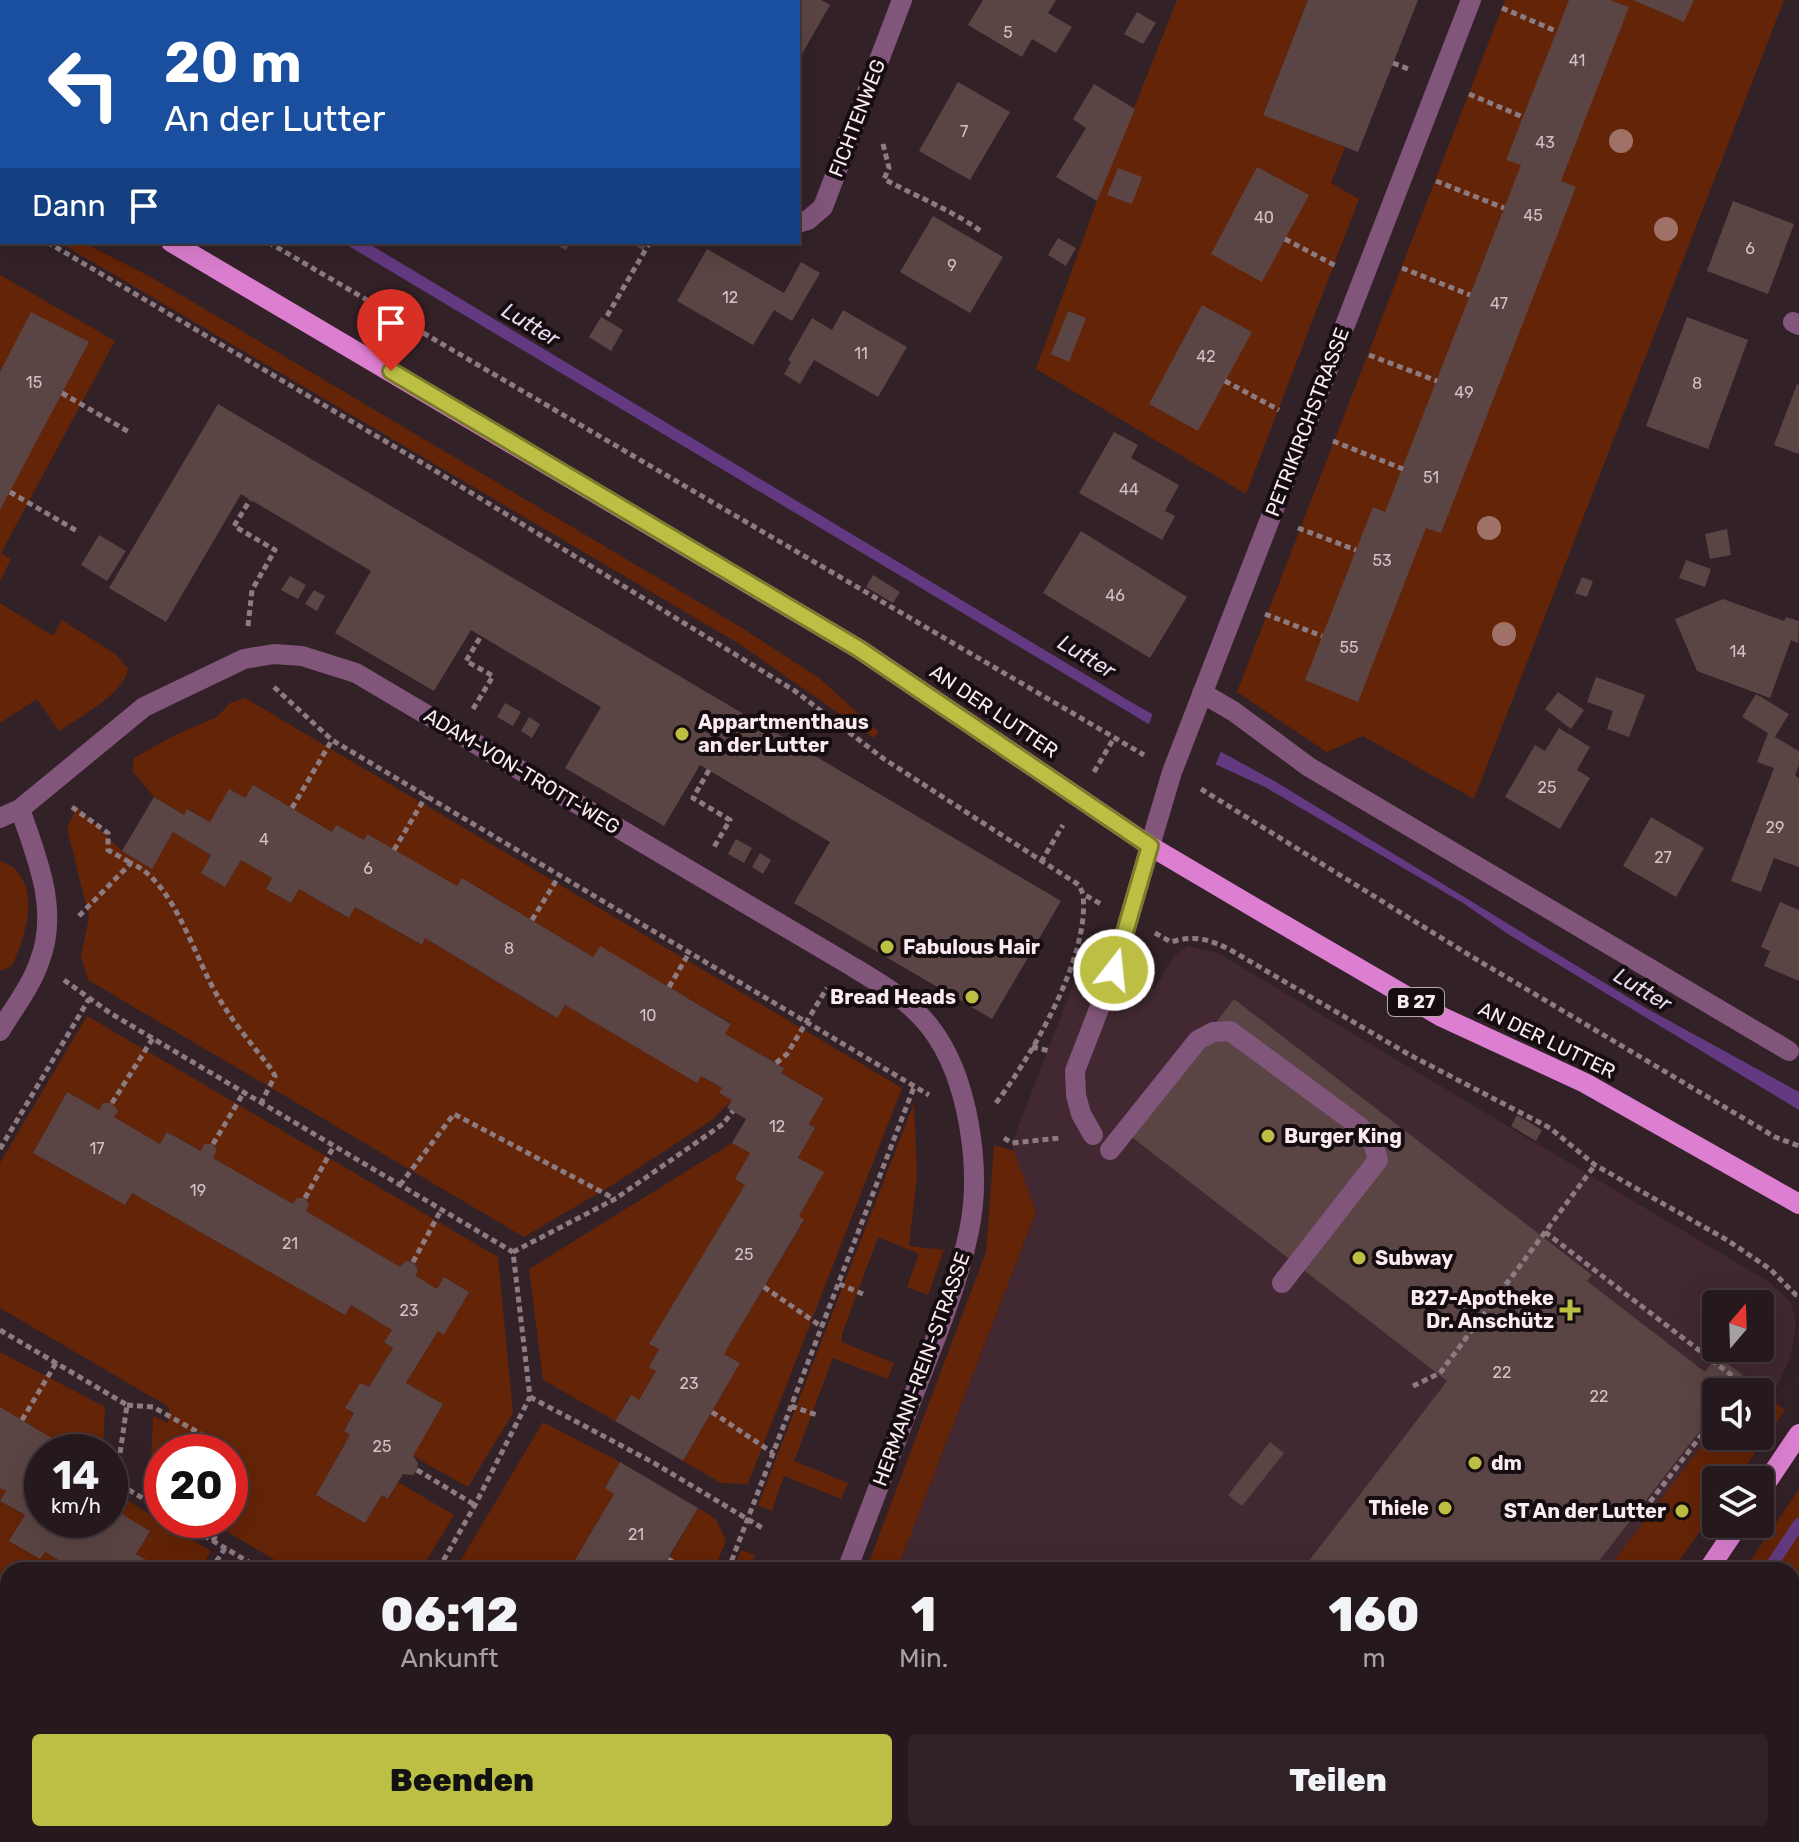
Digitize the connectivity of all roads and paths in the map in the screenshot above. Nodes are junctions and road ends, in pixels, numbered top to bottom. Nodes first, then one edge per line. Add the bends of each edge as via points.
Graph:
1 (902, 0) edge
2 (1471, 0) edge
3 (1495, 5) dead end
4 (1556, 31) dead end
5 (858, 117) junction
6 (1405, 169) junction
7 (1504, 208) dead end
8 (800, 222) edge
9 (982, 232) dead end
10 (1285, 239) dead end
11 (50, 244) edge
12 (174, 244) edge
13 (271, 244) edge
14 (649, 244) edge
15 (1372, 256) junction
16 (1363, 277) junction
17 (1470, 295) dead end
18 (607, 316) dead end
19 (1338, 344) junction
20 (1437, 381) dead end
21 (62, 393) dead end
22 (129, 432) dead end
23 (10, 492) dead end
24 (250, 500) dead end
25 (1271, 517) junction
26 (77, 531) dead end
27 (1356, 550) dead end
28 (252, 590) dead end
29 (1238, 603) junction
30 (481, 636) dead end
31 (1322, 636) dead end
32 (244, 659) junction
33 (1199, 700) junction
34 (471, 712) dead end
35 (332, 740) junction
36 (1174, 767) junction
37 (709, 770) dead end
38 (46, 787) junction
39 (426, 796) junction
40 (292, 808) dead end
41 (20, 809) junction
42 (0, 818) edge
43 (1150, 846) junction
44 (394, 850) dead end
45 (710, 853) dead end
46 (131, 863) junction
47 (559, 876) junction
48 (1083, 894) junction
49 (50, 915) junction
50 (1128, 919) junction
51 (532, 920) dead end
52 (689, 953) junction
53 (40, 961) junction
54 (843, 961) junction
55 (669, 987) dead end
56 (89, 999) junction
57 (806, 1023) junction
58 (0, 1031) edge
59 (153, 1038) junction
60 (1789, 1051) dead end
61 (776, 1063) dead end
62 (914, 1087) junction
63 (244, 1092) junction
64 (112, 1103) dead end
65 (261, 1103) junction
66 (733, 1111) dead end
67 (968, 1116) junction
68 (1093, 1135) joint
69 (1012, 1143) dead end
70 (213, 1144) dead end
71 (334, 1146) junction
72 (1799, 1146) edge
73 (0, 1149) edge
74 (1110, 1150) dead end
75 (1595, 1165) junction
76 (399, 1185) junction
77 (1780, 1192) junction
78 (305, 1198) dead end
79 (615, 1199) junction
80 (1799, 1204) edge
81 (442, 1210) junction
82 (1799, 1213) edge
83 (1545, 1232) junction
84 (513, 1252) junction
85 (413, 1262) dead end
86 (1282, 1283) dead end
87 (839, 1284) junction
88 (764, 1287) dead end
89 (863, 1294) dead end
90 (1799, 1296) edge
91 (822, 1327) junction
92 (0, 1330) edge
93 (56, 1363) junction
94 (1735, 1378) edge
95 (1413, 1386) dead end
96 (530, 1397) junction
97 (127, 1405) junction
98 (791, 1406) junction
99 (712, 1412) dead end
100 (817, 1415) dead end
101 (22, 1420) dead end
102 (123, 1434) edge
103 (201, 1434) edge
104 (1702, 1434) edge
105 (1799, 1434) edge
106 (773, 1453) junction
107 (417, 1470) dead end
108 (1774, 1471) edge
109 (1650, 1502) dead end
110 (475, 1505) junction
111 (747, 1521) junction
112 (764, 1529) dead end
113 (208, 1538) edge
114 (214, 1538) edge
115 (1730, 1538) edge
116 (213, 1541) junction
117 (225, 1548) junction
118 (668, 1559) dead end
119 (216, 1562) edge
120 (249, 1562) edge
121 (443, 1562) edge
122 (673, 1562) edge
123 (731, 1562) edge
124 (850, 1562) edge
125 (1713, 1562) edge

1 - 5 street, FICHTENWEG
2 - 6 street, PETRIKIRCHSTRASSE
3 - 4 path
5 - 8 street, FICHTENWEG via 823,207
5 - 9 path via 878,127 889,168 884,179
6 - 7 path
6 - 15 street, PETRIKIRCHSTRASSE
10 - 16 path
11 - 48 path via 795,691 884,759 1079,885
12 - 43 main road, AN DER LUTTER / B 27 via 859,649
13 - 36 path
14 - 18 path
15 - 16 street, PETRIKIRCHSTRASSE
15 - 17 path
16 - 19 street, PETRIKIRCHSTRASSE
19 - 20 path
19 - 25 street, PETRIKIRCHSTRASSE
21 - 22 path
23 - 26 path
24 - 28 path via 234,526 275,550
25 - 27 path
25 - 29 street, PETRIKIRCHSTRASSE
29 - 31 path
29 - 33 street, PETRIKIRCHSTRASSE
30 - 34 path via 466,661 493,676
32 - 35 path
32 - 38 street, ADAM-VON-TROTT-WEG via 144,707
32 - 54 street, ADAM-VON-TROTT-WEG via 302,656 356,673
33 - 36 street, PETRIKIRCHSTRASSE
33 - 60 street via 1233,711 1309,767
35 - 39 path
35 - 40 path
36 - 43 street, PETRIKIRCHSTRASSE
36 - 72 path via 1469,955 1775,1137
37 - 45 path via 693,798 730,820
38 - 41 street, ADAM-VON-TROTT-WEG
38 - 46 path via 108,833 108,850
39 - 44 path
39 - 47 path
41 - 42 street, ADAM-VON-TROTT-WEG
41 - 49 street
43 - 50 street, PETRIKIRCHSTRASSE
43 - 77 main road, AN DER LUTTER / B 27 via 1442,1017 1594,1088
46 - 49 path via 81,916
46 - 65 path via 145,869 165,894 218,999 272,1070 275,1076
47 - 51 path
47 - 52 path
48 - 50 path
48 - 67 path via 1086,916 1070,973 1032,1047 980,1123
49 - 53 street
50 - 68 street, PETRIKIRCHSTRASSE via 1075,1071 1081,1114
50 - 75 path via 1171,942 1189,936 1229,949 1408,1054 1550,1128
52 - 55 path
52 - 57 path
53 - 56 path
53 - 58 street
54 - 57 path
54 - 67 street, ADAM-VON-TROTT-WEG via 892,991 932,1029 958,1081
56 - 59 path
56 - 73 path
57 - 61 path
57 - 62 path
59 - 63 path
59 - 64 path
62 - 67 path
62 - 87 path
63 - 65 path
63 - 70 path
65 - 71 path
66 - 79 path via 723,1124
67 - 124 street, HERMANN-REIN-STRASSE via 970,1229 948,1304
68 - 69 path
71 - 76 path
71 - 78 path
74 - 86 street via 1198,1040 1213,1032 1230,1031 1359,1126 1373,1142 1378,1160
75 - 83 path
75 - 90 path via 1727,1240
76 - 79 path via 454,1114
76 - 81 path
77 - 80 main road, AN DER LUTTER / B 27
77 - 82 main road
79 - 84 path
81 - 84 path
81 - 85 path
83 - 94 path
83 - 95 path via 1440,1373
84 - 96 path
87 - 89 path
87 - 91 path
88 - 91 path
91 - 98 path
92 - 93 path
93 - 97 path
93 - 101 path
96 - 110 path
96 - 111 path via 654,1463
97 - 102 path
97 - 103 path via 153,1407
98 - 100 path
98 - 106 path
99 - 106 path
104 - 109 path
105 - 108 main road
106 - 111 path
107 - 110 path
110 - 121 path
111 - 112 path
111 - 123 path
113 - 116 path
114 - 116 path
115 - 125 main road
116 - 117 path
117 - 119 path
117 - 120 path
118 - 122 path

